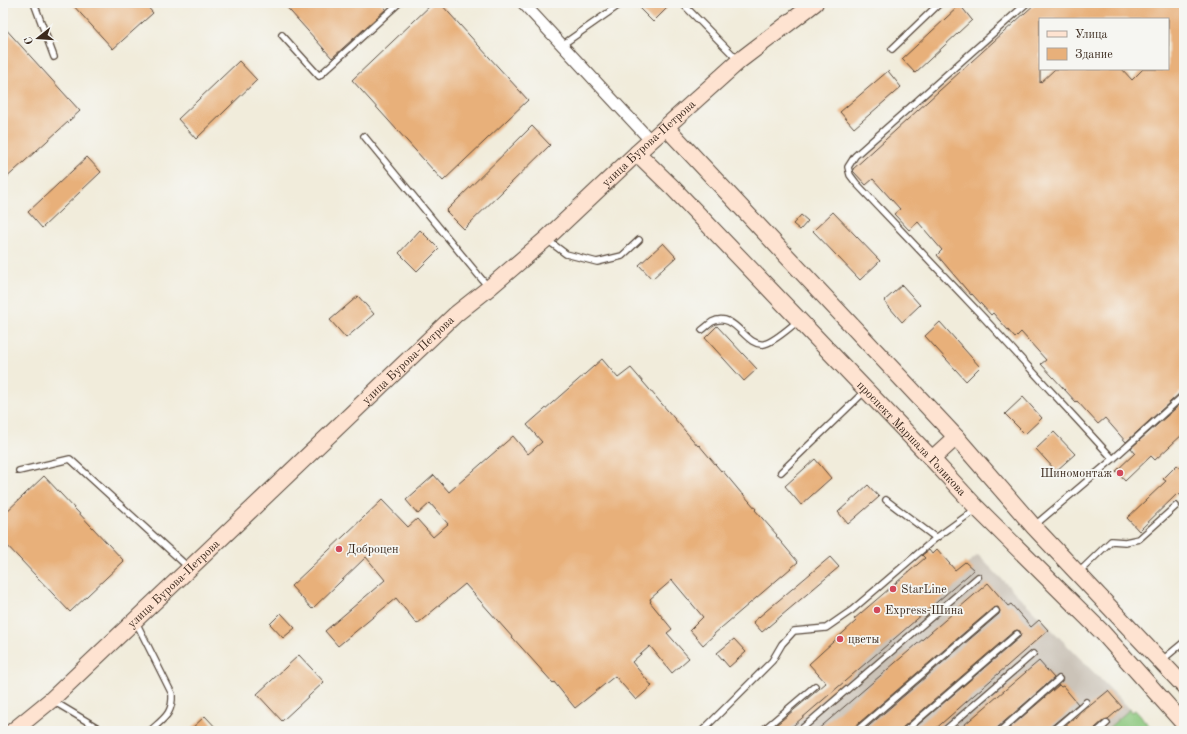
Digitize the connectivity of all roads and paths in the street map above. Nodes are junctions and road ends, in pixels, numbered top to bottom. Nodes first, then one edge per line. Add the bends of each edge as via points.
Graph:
1 (34, 3) edge
2 (399, 3) edge
3 (622, 3) edge
4 (682, 3) edge
5 (815, 3) edge
6 (940, 3) edge
7 (1027, 3) edge
8 (530, 5) edge
9 (282, 35) dead end
10 (562, 45) junction
11 (892, 49) dead end
12 (54, 57) dead end
13 (739, 61) junction
14 (666, 127) junction
15 (364, 136) dead end
16 (651, 141) junction
17 (637, 153) junction
18 (546, 239) junction
19 (640, 240) dead end
20 (489, 288) junction
21 (799, 320) junction
22 (702, 330) dead end
23 (866, 390) junction
24 (1184, 395) edge
25 (956, 437) junction
26 (932, 458) junction
27 (1113, 459) junction
28 (19, 470) dead end
29 (781, 472) dead end
30 (886, 500) dead end
31 (1176, 506) dead end
32 (977, 508) junction
33 (1034, 527) junction
34 (936, 538) junction
35 (190, 569) junction
36 (1078, 573) junction
37 (978, 577) dead end
38 (996, 611) dead end
39 (135, 620) junction
40 (1017, 634) dead end
41 (1184, 642) edge
42 (1033, 654) dead end
43 (1161, 661) junction
44 (1059, 679) dead end
45 (815, 686) dead end
46 (1184, 686) edge
47 (51, 700) junction
48 (1086, 702) dead end
49 (1107, 723) dead end
50 (1184, 724) edge
51 (13, 731) edge
52 (103, 731) edge
53 (150, 731) edge
54 (702, 731) edge
55 (762, 731) edge
56 (799, 731) edge
57 (856, 731) edge
58 (905, 731) edge
59 (944, 731) edge
60 (1000, 731) edge
61 (1052, 731) edge
62 (1098, 731) edge

1 - 12 lane
2 - 9 lane via 318,76
3 - 10 lane
4 - 13 lane
5 - 13 main road, улица Бурова-Петрова
6 - 11 lane
7 - 27 lane via 855,156 848,167 856,183
8 - 10 street
10 - 16 street
13 - 14 main road, улица Бурова-Петрова
14 - 16 main road, улица Бурова-Петрова
14 - 25 main road
15 - 20 lane
16 - 17 main road, улица Бурова-Петрова
17 - 18 main road, улица Бурова-Петрова
17 - 21 main road, проспект Маршала Голикова
18 - 19 lane via 566,254 597,262 622,256
18 - 20 main road, улица Бурова-Петрова
20 - 35 main road, улица Бурова-Петрова via 451,319
21 - 22 lane via 764,344 755,343 725,320 713,322
21 - 23 main road, проспект Маршала Голикова
23 - 26 main road, проспект Маршала Голикова
23 - 29 lane
24 - 27 lane
25 - 26 main road
25 - 33 main road
26 - 32 main road, проспект Маршала Голикова
27 - 33 lane
28 - 35 lane via 70,459
30 - 34 lane
31 - 36 lane via 1139,539 1111,541
32 - 34 lane
32 - 50 main road, проспект Маршала Голикова via 1102,632
33 - 36 main road
34 - 54 lane via 826,628 794,631 772,661
35 - 39 main road, улица Бурова-Петрова
36 - 43 main road
37 - 56 lane
38 - 57 lane
39 - 47 main road, улица Бурова-Петрова
39 - 53 lane via 172,694 168,714
40 - 58 lane
41 - 43 lane
42 - 59 lane
43 - 46 main road
44 - 60 lane
45 - 55 lane
47 - 51 main road, улица Бурова-Петрова
47 - 52 lane
48 - 61 lane
49 - 62 lane

